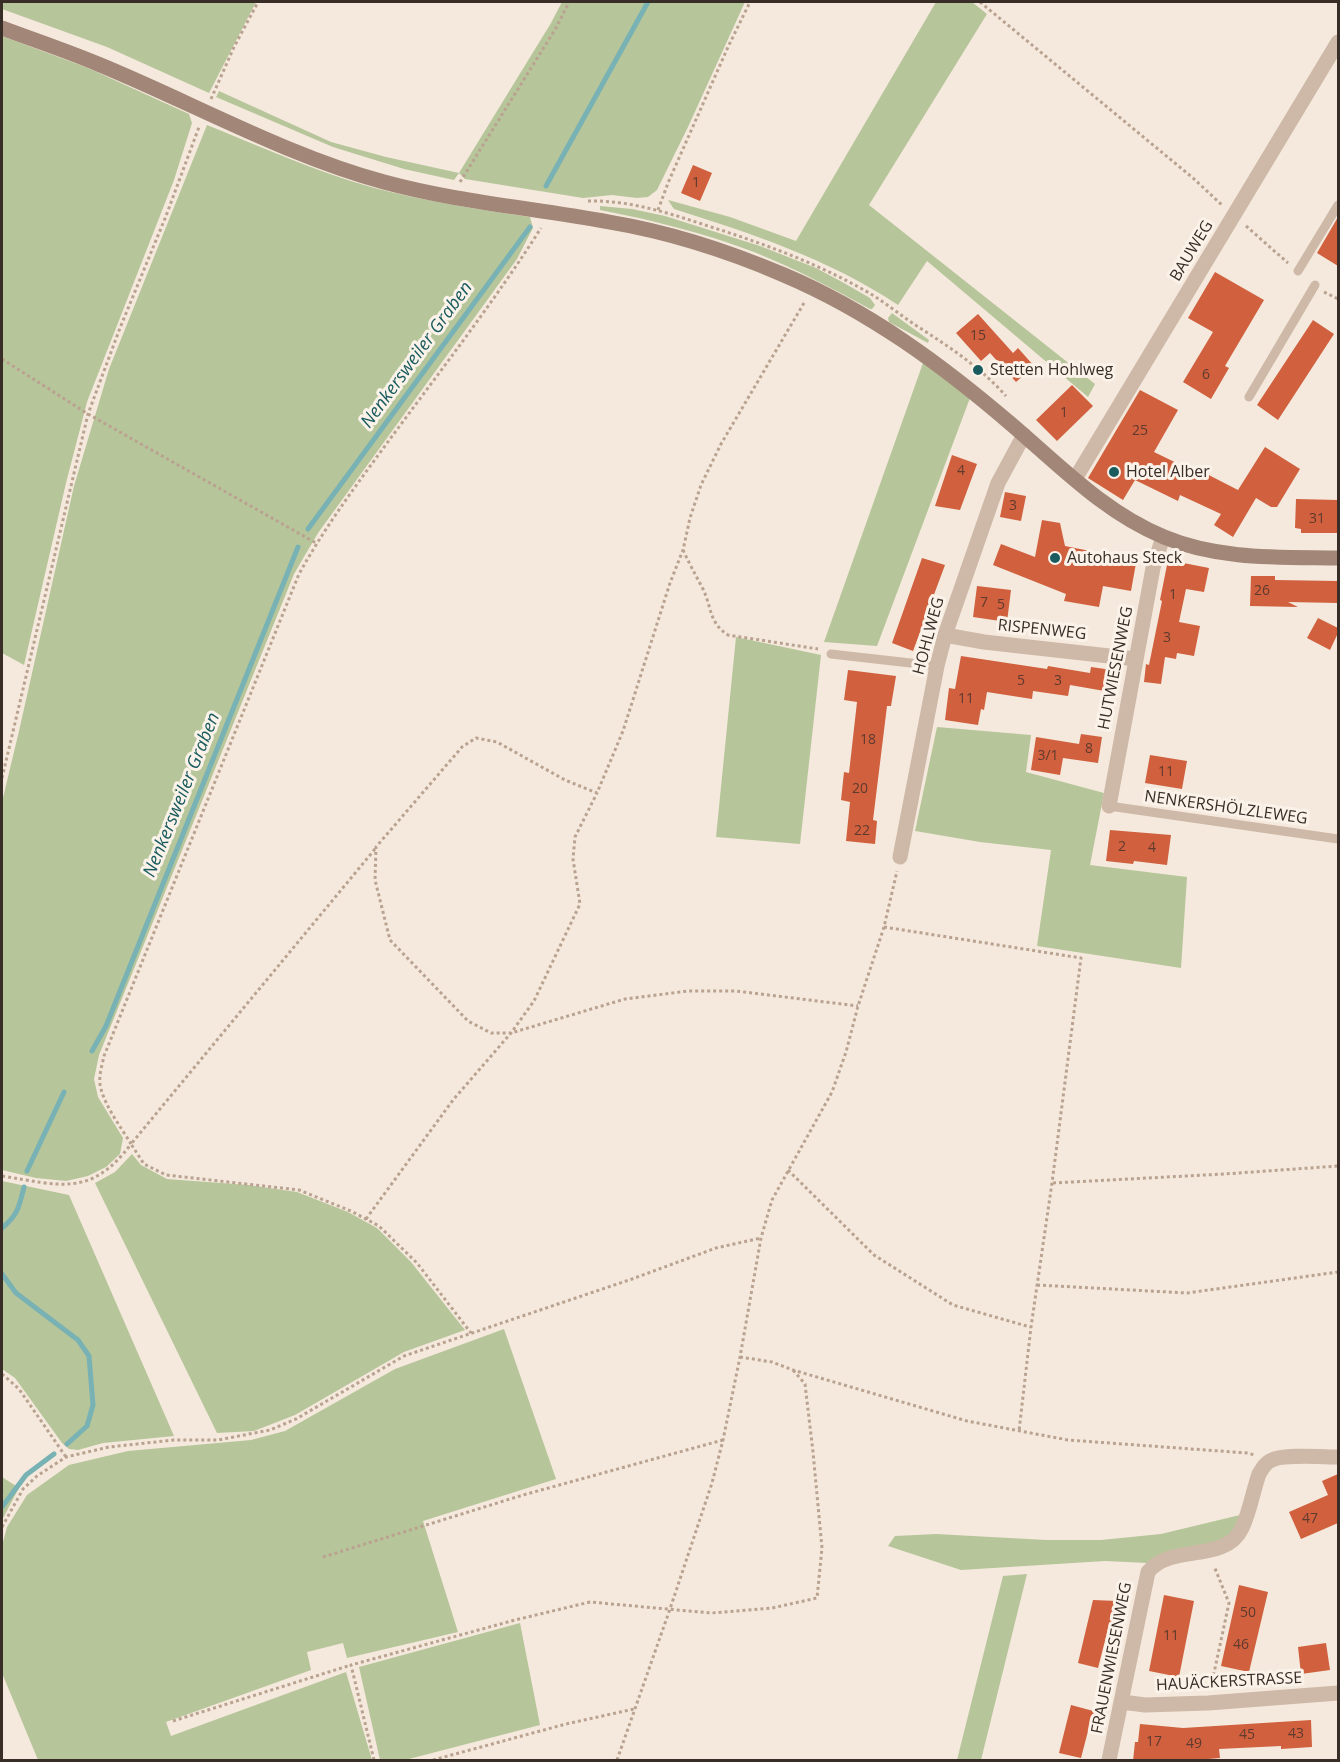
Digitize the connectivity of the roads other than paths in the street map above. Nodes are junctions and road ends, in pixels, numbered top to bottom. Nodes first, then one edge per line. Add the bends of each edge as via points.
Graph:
1 (2, 28) edge
2 (1338, 42) edge
3 (1338, 205) edge
4 (1298, 271) road end
5 (1315, 285) road end
6 (1249, 397) dead end
7 (1024, 435) junction
8 (1075, 479) junction
9 (1163, 537) junction
10 (1338, 558) edge
11 (945, 635) junction
12 (831, 654) road end
13 (1136, 659) junction
14 (937, 666) junction
15 (1108, 806) joint
16 (1338, 839) edge
17 (900, 857) road end
18 (1338, 1457) edge
19 (1338, 1693) edge
20 (1122, 1702) junction
21 (1109, 1761) edge

1 - 7 street via 208,105 299,152 386,183 666,234 784,275 838,301 938,364
2 - 8 street, BAUWEG
3 - 4 lane
5 - 6 lane
7 - 8 street
7 - 11 street, HOHLWEG via 998,483
8 - 9 street via 1112,509
9 - 10 street via 1195,548 1246,556
9 - 13 street, HUTWIESENWEG via 1153,568
11 - 13 street, RISPENWEG
11 - 14 street, HOHLWEG
12 - 14 lane
13 - 15 street, HUTWIESENWEG
14 - 17 street, HOHLWEG
15 - 16 lane, NENKERSHÖLZLEWEG
18 - 20 street, FRAUENWIESENWEG via 1272,1460 1259,1474 1242,1528 1233,1539 1222,1547 1182,1554 1153,1565 1148,1572
19 - 20 street, HAUÄCKERSTRASSE via 1208,1703
20 - 21 street, FRAUENWIESENWEG

